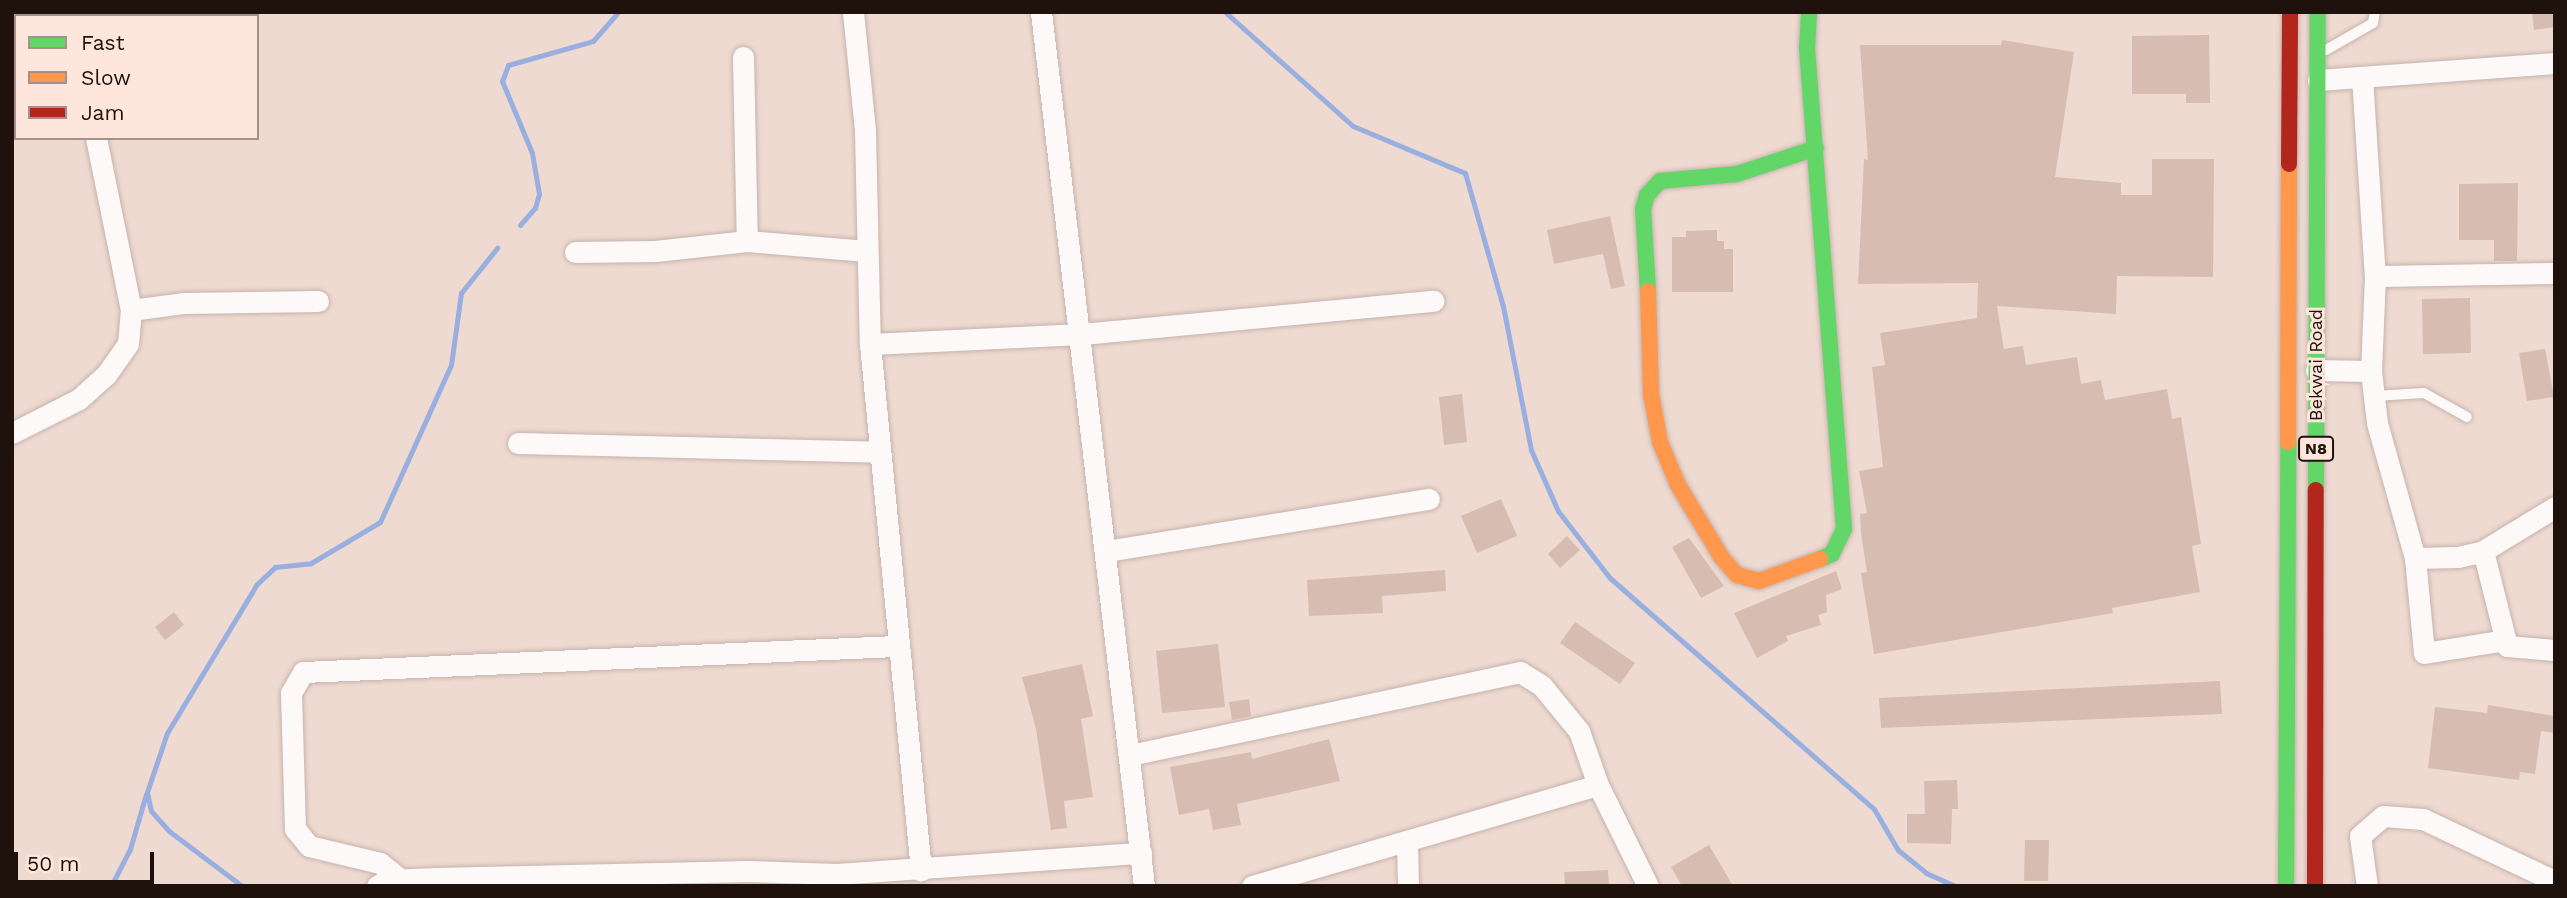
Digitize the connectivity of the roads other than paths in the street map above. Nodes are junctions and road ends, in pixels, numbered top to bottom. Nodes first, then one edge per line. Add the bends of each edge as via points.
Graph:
1 (853, 12) edge
2 (1041, 12) edge
3 (1809, 12) edge
4 (2290, 12) edge
5 (2318, 12) edge
6 (2375, 12) edge
7 (2318, 54) junction
8 (743, 57) dead end
9 (2555, 63) edge
10 (2362, 77) junction
11 (2318, 80) junction
12 (96, 140) edge
13 (1816, 148) junction
14 (747, 241) junction
15 (867, 251) junction
16 (575, 252) dead end
17 (2555, 273) edge
18 (2375, 276) junction
19 (318, 301) dead end
20 (1433, 301) dead end
21 (131, 310) junction
22 (1083, 334) junction
23 (870, 344) junction
24 (2316, 370) junction
25 (2371, 371) junction
26 (2374, 396) junction
27 (2467, 417) dead end
28 (12, 433) edge
29 (518, 443) dead end
30 (880, 452) junction
31 (1429, 499) dead end
32 (2555, 507) edge
33 (1107, 551) junction
34 (2483, 551) junction
35 (2415, 558) junction
36 (2505, 640) junction
37 (896, 646) junction
38 (2555, 650) edge
39 (1130, 755) junction
40 (1598, 785) junction
41 (1407, 842) junction
42 (1141, 853) junction
43 (921, 871) junction
44 (746, 878) edge
45 (401, 880) junction
46 (838, 880) edge
47 (2555, 881) edge
48 (1259, 885) edge
49 (377, 886) edge
50 (1144, 886) edge
51 (1408, 886) edge
52 (1648, 886) edge
53 (2286, 886) edge
54 (2315, 886) edge
55 (2367, 886) edge

1 - 15 street via 865,131
2 - 22 street
3 - 13 main road via 1807,48
4 - 53 main road, Bekwai Road / N8
5 - 7 main road, Bekwai Road / N8
6 - 7 lane via 2373,23
7 - 11 main road, Bekwai Road / N8
8 - 14 street
9 - 10 street
10 - 11 street
10 - 18 street
11 - 24 main road, Bekwai Road / N8
12 - 21 street
13 - 13 main road via 1844,529 1832,554 1759,581 1737,575 1722,558 1678,485 1660,442 1651,394 1653,359 1643,209 1647,195 1660,181 1737,174
14 - 15 street
14 - 16 street via 655,251
15 - 23 street
17 - 18 street
18 - 25 street
19 - 21 street via 183,303
20 - 22 street
21 - 28 street via 128,344 106,375 79,399
22 - 23 street
22 - 33 street
23 - 30 street
24 - 25 street
24 - 54 main road, Bekwai Road / N8
25 - 26 street
26 - 27 lane via 2424,393
26 - 35 street
29 - 30 street
30 - 37 street
31 - 33 street
32 - 34 street
33 - 39 street
34 - 35 street
34 - 36 street
35 - 36 street via 2424,653
36 - 38 street via 2512,649
37 - 43 street
37 - 45 street via 303,673 291,693 295,829 300,840 380,863
39 - 40 street via 1520,672 1542,686 1579,731
39 - 42 street
40 - 41 street
40 - 52 street
41 - 48 street
41 - 51 street
42 - 43 street
42 - 50 street
43 - 46 street
44 - 45 street
44 - 46 street
45 - 49 street
47 - 55 street via 2423,819 2383,816 2360,836

